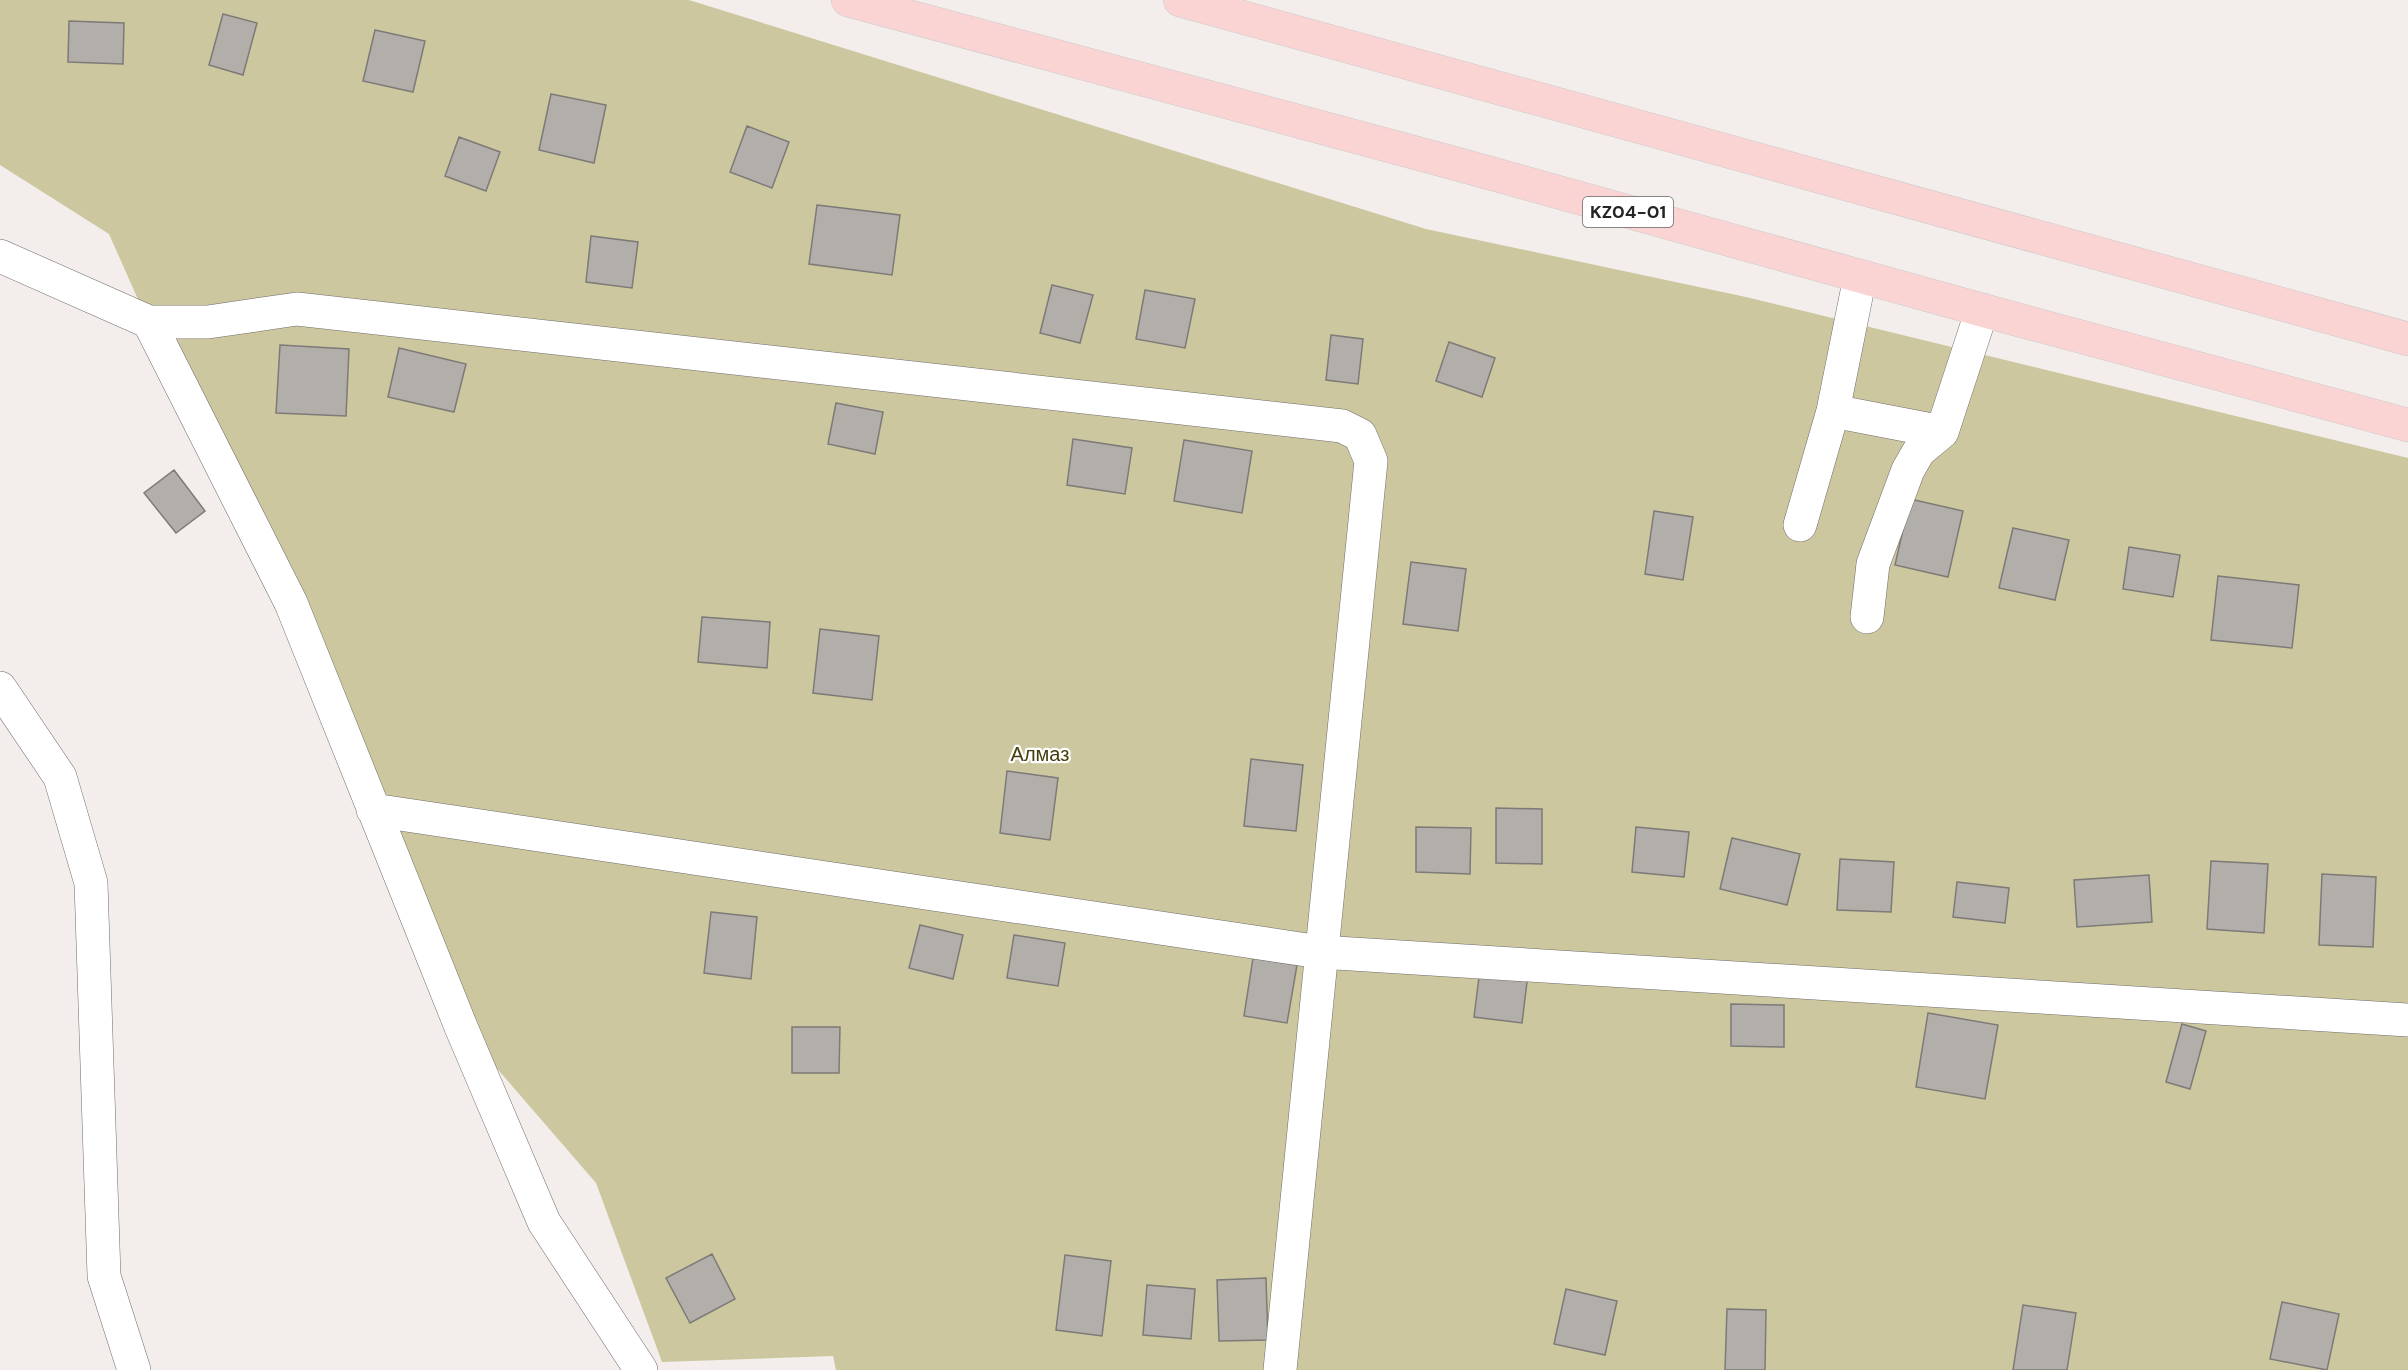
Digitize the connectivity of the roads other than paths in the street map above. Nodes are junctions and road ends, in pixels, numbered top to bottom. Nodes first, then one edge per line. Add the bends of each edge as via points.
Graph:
1 (848, 0) edge
2 (1180, 0) edge
3 (0, 256) edge
4 (1860, 277) junction
5 (1982, 310) junction
6 (149, 322) junction
7 (2408, 339) edge
8 (1833, 411) junction
9 (2408, 425) edge
10 (1942, 432) junction
11 (1800, 525) dead end
12 (1867, 617) dead end
13 (0, 688) edge
14 (373, 810) junction
15 (1320, 952) junction
16 (2408, 1020) edge
17 (134, 1370) edge
18 (641, 1370) edge
19 (1280, 1370) edge

1 - 4 main road, KZ04-01
2 - 7 main road
3 - 6 street
4 - 5 main road, KZ04-01
4 - 8 street
5 - 9 main road, KZ04-01
5 - 10 street
6 - 14 street via 291,603
6 - 15 street via 208,322 297,309 1342,426 1360,435 1371,461
8 - 10 street
8 - 11 street
10 - 12 street via 1918,451 1908,470 1873,564
13 - 17 street via 60,777 91,883 104,1276
14 - 15 street
14 - 18 street via 544,1222
15 - 16 street
15 - 19 street

